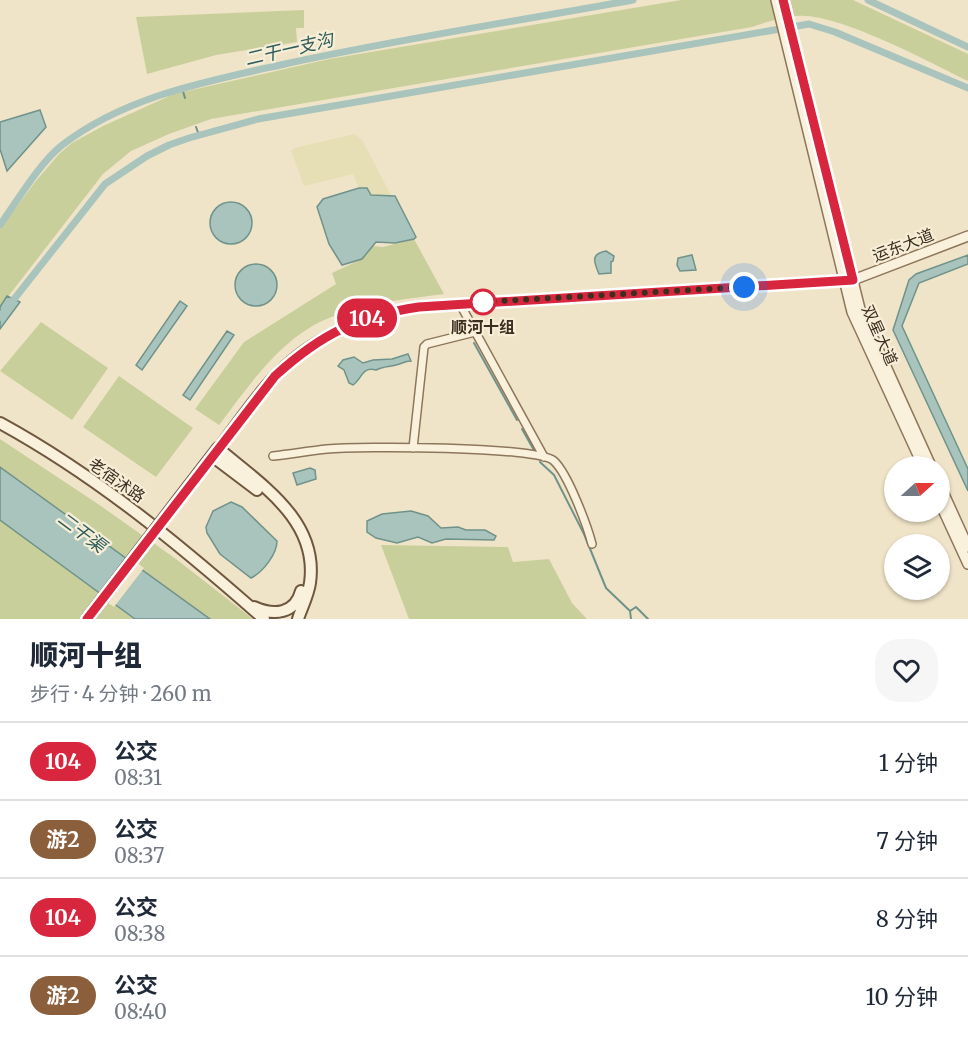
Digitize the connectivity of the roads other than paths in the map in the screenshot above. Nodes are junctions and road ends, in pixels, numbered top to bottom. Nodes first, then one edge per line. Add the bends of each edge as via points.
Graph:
1 (776, 0) edge
2 (783, 0) edge
3 (791, 48) junction
4 (968, 236) edge
5 (848, 280) junction
6 (459, 304) junction
7 (475, 332) junction
8 (0, 423) edge
9 (413, 448) junction
10 (215, 452) junction
11 (273, 456) dead end
12 (918, 456) edge
13 (927, 456) edge
14 (544, 457) junction
15 (950, 507) edge
16 (949, 522) edge
17 (592, 544) dead end
18 (968, 547) edge
19 (968, 564) edge
20 (245, 603) junction
21 (87, 619) edge
22 (264, 619) edge
23 (298, 619) edge

1 - 3 street, 双星大道
2 - 3 street
3 - 5 street, 双星大道
4 - 5 street, 运东大道
5 - 6 street, 运东大道
5 - 12 street, 双星大道 via 852,312
5 - 13 street, 双星大道
6 - 7 street
6 - 10 street, 运东大道 via 385,313 330,333 275,376
7 - 9 street via 424,347
7 - 14 street
8 - 20 main road, 老宿沭路 via 57,456 129,506
9 - 11 street via 329,449
9 - 14 street
10 - 20 main road via 278,508 295,531 303,558 304,580 296,603 286,610 272,612
10 - 21 main road, 运东大道, bridge
10 - 23 main road via 269,491 301,528 310,557 310,573
14 - 17 street via 558,466 588,526
15 - 18 street
16 - 19 street
20 - 22 main road, 老宿沭路

